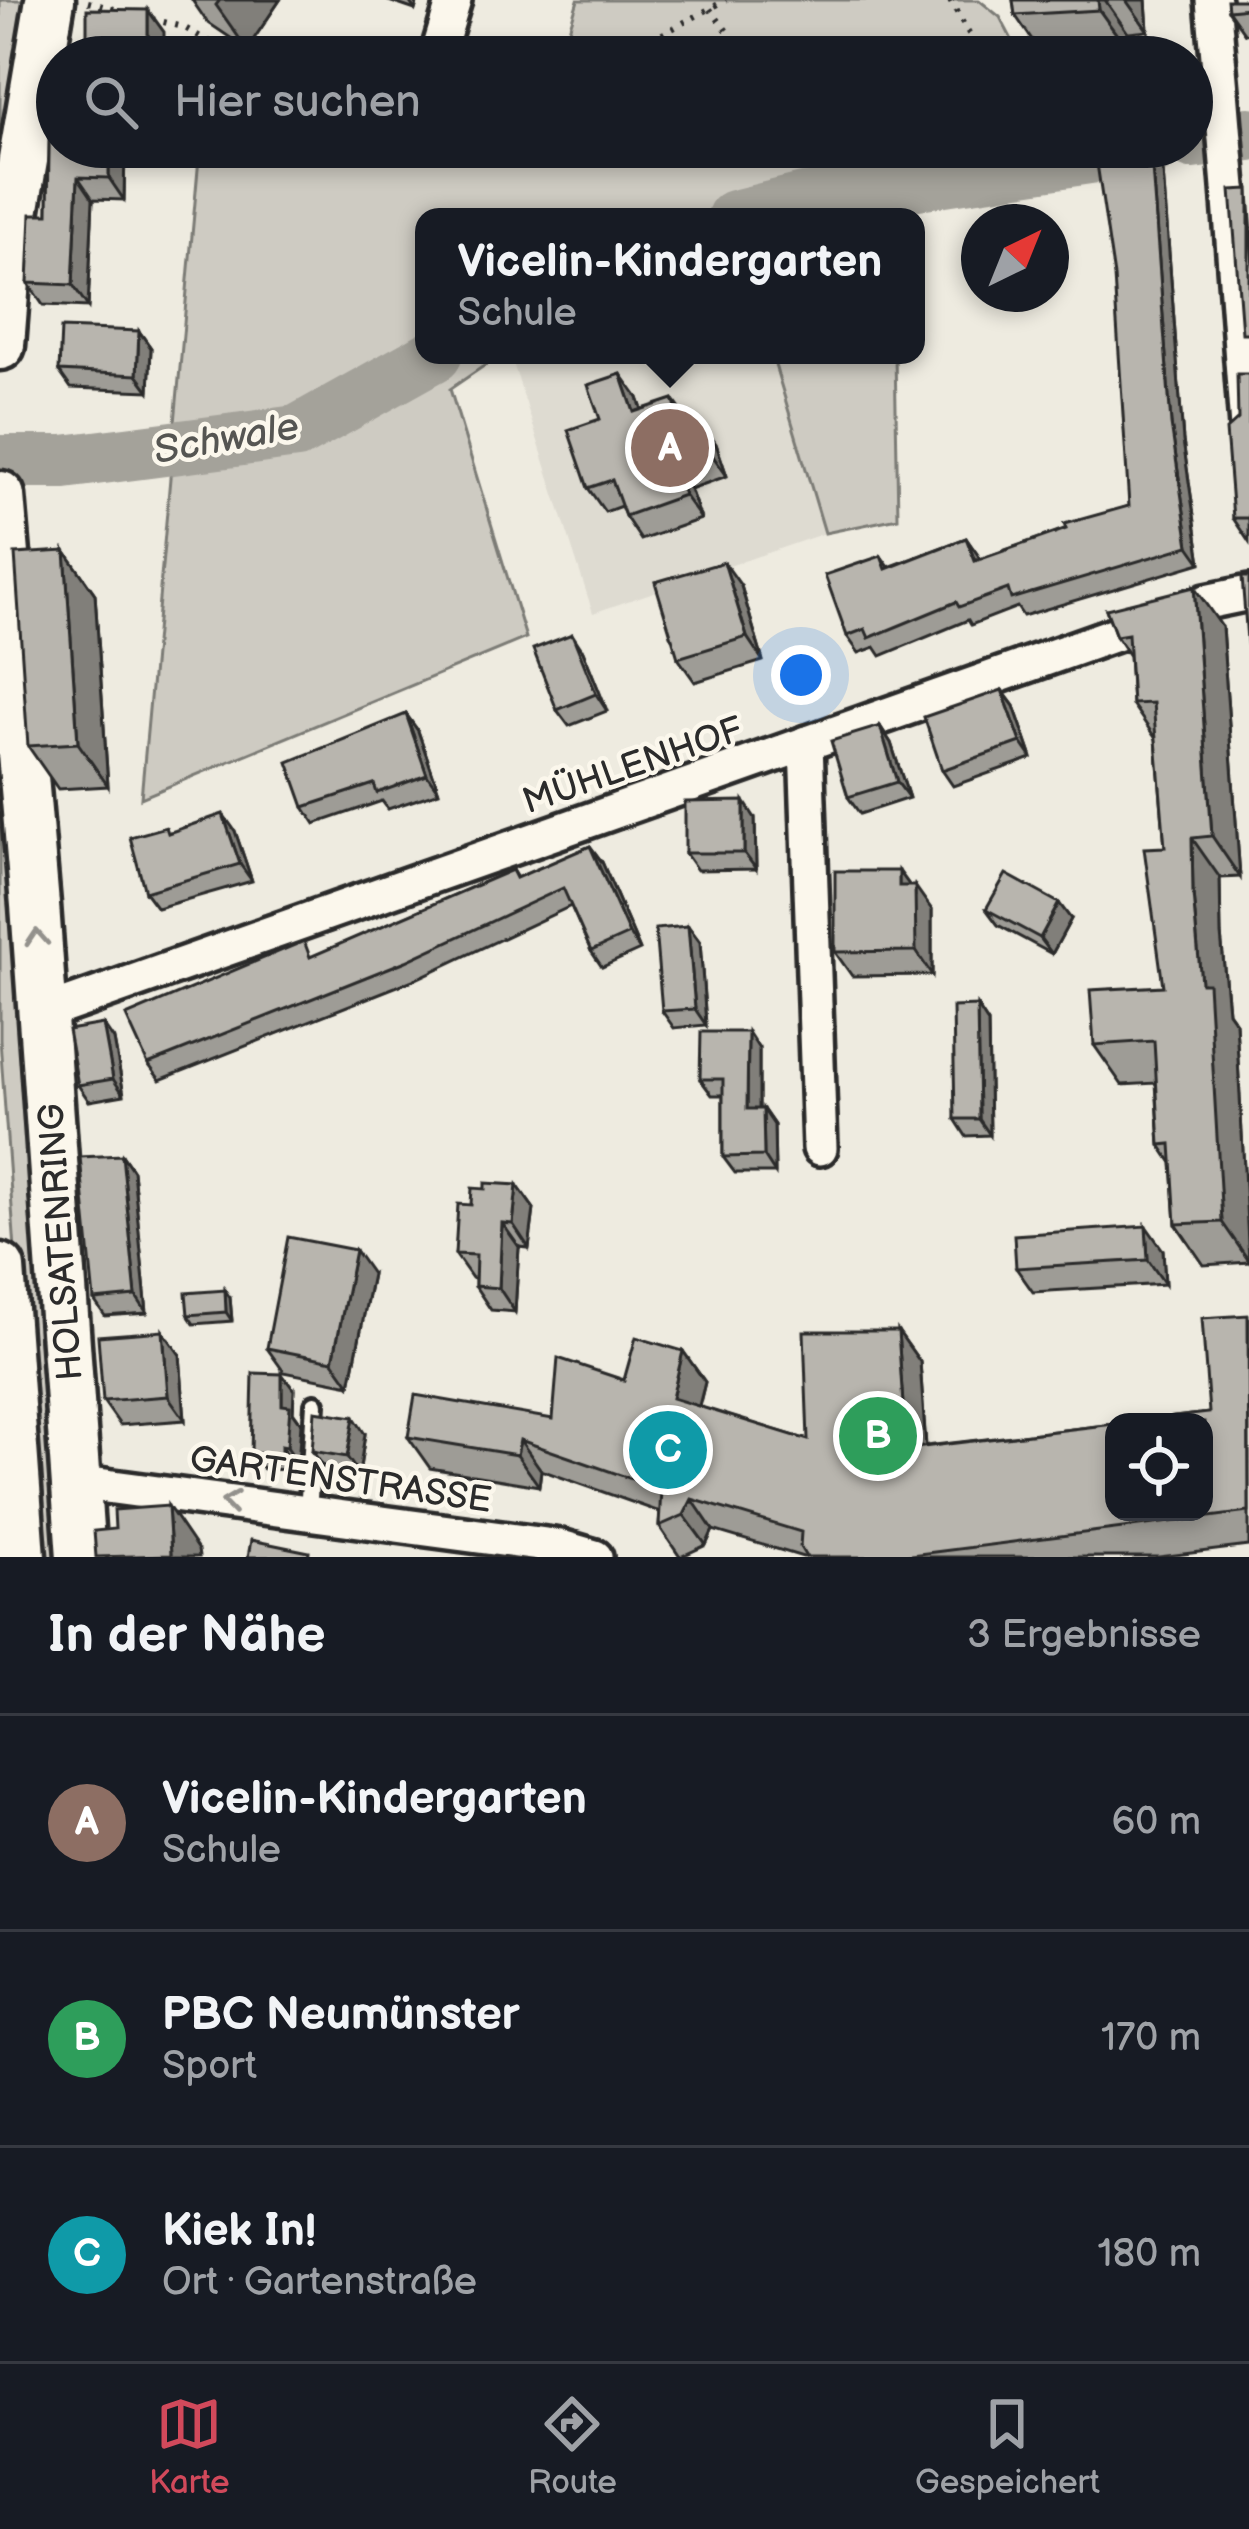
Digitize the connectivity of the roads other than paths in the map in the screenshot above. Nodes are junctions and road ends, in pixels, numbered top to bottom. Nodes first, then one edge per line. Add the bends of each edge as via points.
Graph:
1 (50, 0) edge
2 (454, 0) edge
3 (1213, 0) edge
4 (44, 36) edge
5 (443, 36) edge
6 (36, 83) edge
7 (1243, 296) edge
8 (0, 345) edge
9 (1249, 454) edge
10 (0, 496) edge
11 (1249, 593) edge
12 (806, 743) junction
13 (42, 1014) junction
14 (820, 1148) dead end
15 (0, 1268) edge
16 (314, 1404) dead end
17 (7, 1466) edge
18 (76, 1482) junction
19 (308, 1513) junction
20 (21, 1557) edge
21 (81, 1557) edge
22 (595, 1557) edge

1 - 4 main road
2 - 5 street
3 - 7 street, bridge
6 - 8 main road
7 - 9 street
13 -> 10 main road, HOLSATENRING
11 - 12 street, MÜHLENHOF
12 - 13 street, MÜHLENHOF
12 - 14 street
13 - 18 main road, HOLSATENRING
15 - 17 main road, HOLSATENRING
16 - 19 lane
17 - 20 main road, HOLSATENRING
19 -> 18 street, GARTENSTRASSE
18 - 21 main road, HOLSATENRING
19 - 22 street, GARTENSTRASSE

